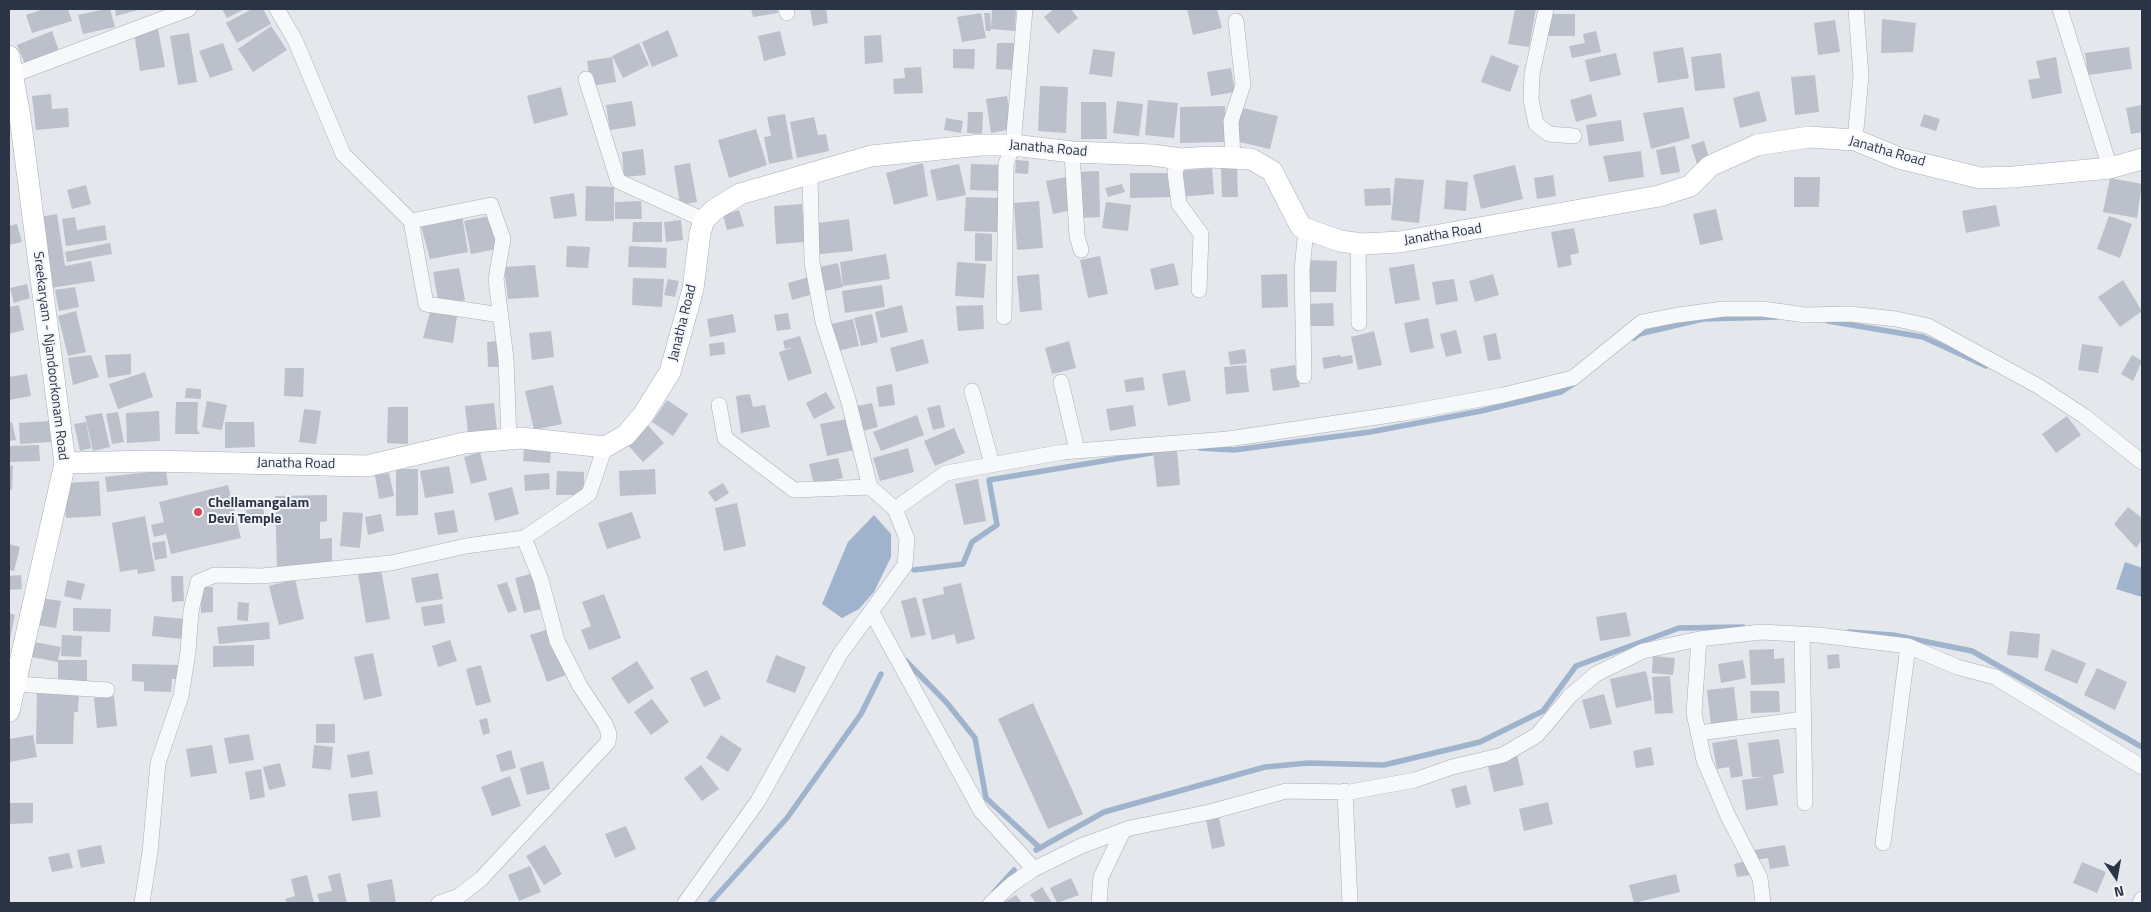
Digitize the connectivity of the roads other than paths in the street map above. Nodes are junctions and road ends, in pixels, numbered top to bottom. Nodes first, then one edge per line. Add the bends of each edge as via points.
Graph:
1 (189, 9) edge
2 (278, 9) edge
3 (1025, 9) edge
4 (1546, 9) edge
5 (1856, 9) edge
6 (2060, 9) edge
7 (1236, 21) dead end
8 (11, 65) edge
9 (586, 79) dead end
10 (14, 118) edge
11 (1574, 136) dead end
12 (1855, 140) junction
13 (1014, 145) junction
14 (1072, 152) junction
15 (1233, 158) junction
16 (1180, 159) junction
17 (2142, 160) edge
18 (2110, 168) junction
19 (810, 175) junction
20 (704, 220) junction
21 (411, 221) junction
22 (1306, 229) junction
23 (1358, 243) junction
24 (1081, 250) dead end
25 (1199, 290) dead end
26 (501, 315) junction
27 (1004, 317) dead end
28 (1359, 323) dead end
29 (1304, 376) dead end
30 (1061, 382) dead end
31 (972, 391) dead end
32 (719, 405) dead end
33 (509, 439) junction
34 (605, 448) junction
35 (1077, 450) junction
36 (2142, 462) edge
37 (65, 463) junction
38 (992, 464) junction
39 (870, 487) junction
40 (895, 509) junction
41 (524, 538) junction
42 (871, 611) junction
43 (1802, 635) junction
44 (1699, 639) junction
45 (1908, 646) junction
46 (16, 684) junction
47 (108, 690) dead end
48 (9, 712) edge
49 (1804, 719) junction
50 (1699, 733) junction
51 (2142, 768) edge
52 (1345, 791) junction
53 (1805, 803) dead end
54 (1123, 831) junction
55 (1882, 843) dead end
56 (1034, 869) junction
57 (2142, 899) edge
58 (142, 903) edge
59 (439, 903) edge
60 (685, 903) edge
61 (991, 903) edge
62 (1099, 903) edge
63 (1350, 903) edge
64 (1763, 903) edge
65 (2140, 903) edge

1 - 8 street
2 - 21 street via 295,40 343,154
3 - 13 street
4 - 11 street via 1532,74 1530,100 1536,124 1549,134
5 - 12 street via 1861,76
6 - 18 street
7 - 15 street via 1243,85 1231,122
8 - 10 street, Sreekaryam - Njandoorkonam Road
9 - 20 street via 618,181
10 - 37 street, Sreekaryam - Njandoorkonam Road
12 - 18 street, Janatha Road via 1899,158 1980,178
12 - 23 street, Janatha Road via 1809,137 1757,145 1710,166 1690,186 1659,196 1400,242
13 - 14 street, Janatha Road
13 - 19 street, Janatha Road via 981,145 871,156
13 - 27 street via 1006,164
14 - 16 street, Janatha Road
14 - 24 street via 1077,236
15 - 16 street, Janatha Road
15 - 22 street, Janatha Road via 1251,160 1272,171 1301,226
16 - 25 street via 1175,172 1179,204 1201,234
17 - 18 street, Janatha Road
19 - 20 street, Janatha Road via 740,194
19 - 39 street via 812,262 823,322 848,399
20 - 34 street, Janatha Road via 693,289 670,372 626,435
21 - 26 street via 426,304
21 - 26 street via 491,205 503,239 496,279
22 - 23 street, Janatha Road via 1340,242
22 - 29 street via 1302,270
23 - 28 street
26 - 33 street
30 - 35 street
31 - 38 street
32 - 39 street via 725,438 794,490
33 - 34 street, Janatha Road
33 - 37 street, Janatha Road via 464,443 367,466 151,461
34 - 41 street via 588,494
35 - 36 street via 1228,438 1404,414 1503,395 1573,378 1642,322 1724,309 1763,309 1805,315 1850,314 1928,326 2038,386 2084,416
35 - 38 street
37 - 46 street, Sreekaryam - Njandoorkonam Road
38 - 40 street via 946,473
39 - 40 street
40 - 42 street via 907,539 905,565
41 - 58 street via 466,546 391,563 262,576 214,575 198,582 191,611 181,696 158,763
41 - 59 street via 541,580 557,641 580,686 605,724 608,742 481,879 459,896
42 - 56 street via 981,811
42 - 60 street via 835,662 758,801
43 - 44 street via 1760,632
43 - 45 street
43 - 49 street
44 - 50 street via 1694,713
44 - 52 street via 1643,651 1596,674 1570,696 1537,735 1504,754 1415,780
45 - 51 street via 1957,667 1995,677
45 - 55 street
46 - 47 street
46 - 48 street, Sreekaryam - Njandoorkonam Road
49 - 50 street
49 - 53 street
50 - 64 street via 1708,768 1728,816 1760,878
52 - 54 street via 1286,791
52 - 63 street
54 - 56 street via 1081,846
54 - 62 street via 1101,876
56 - 61 street
57 - 65 street

